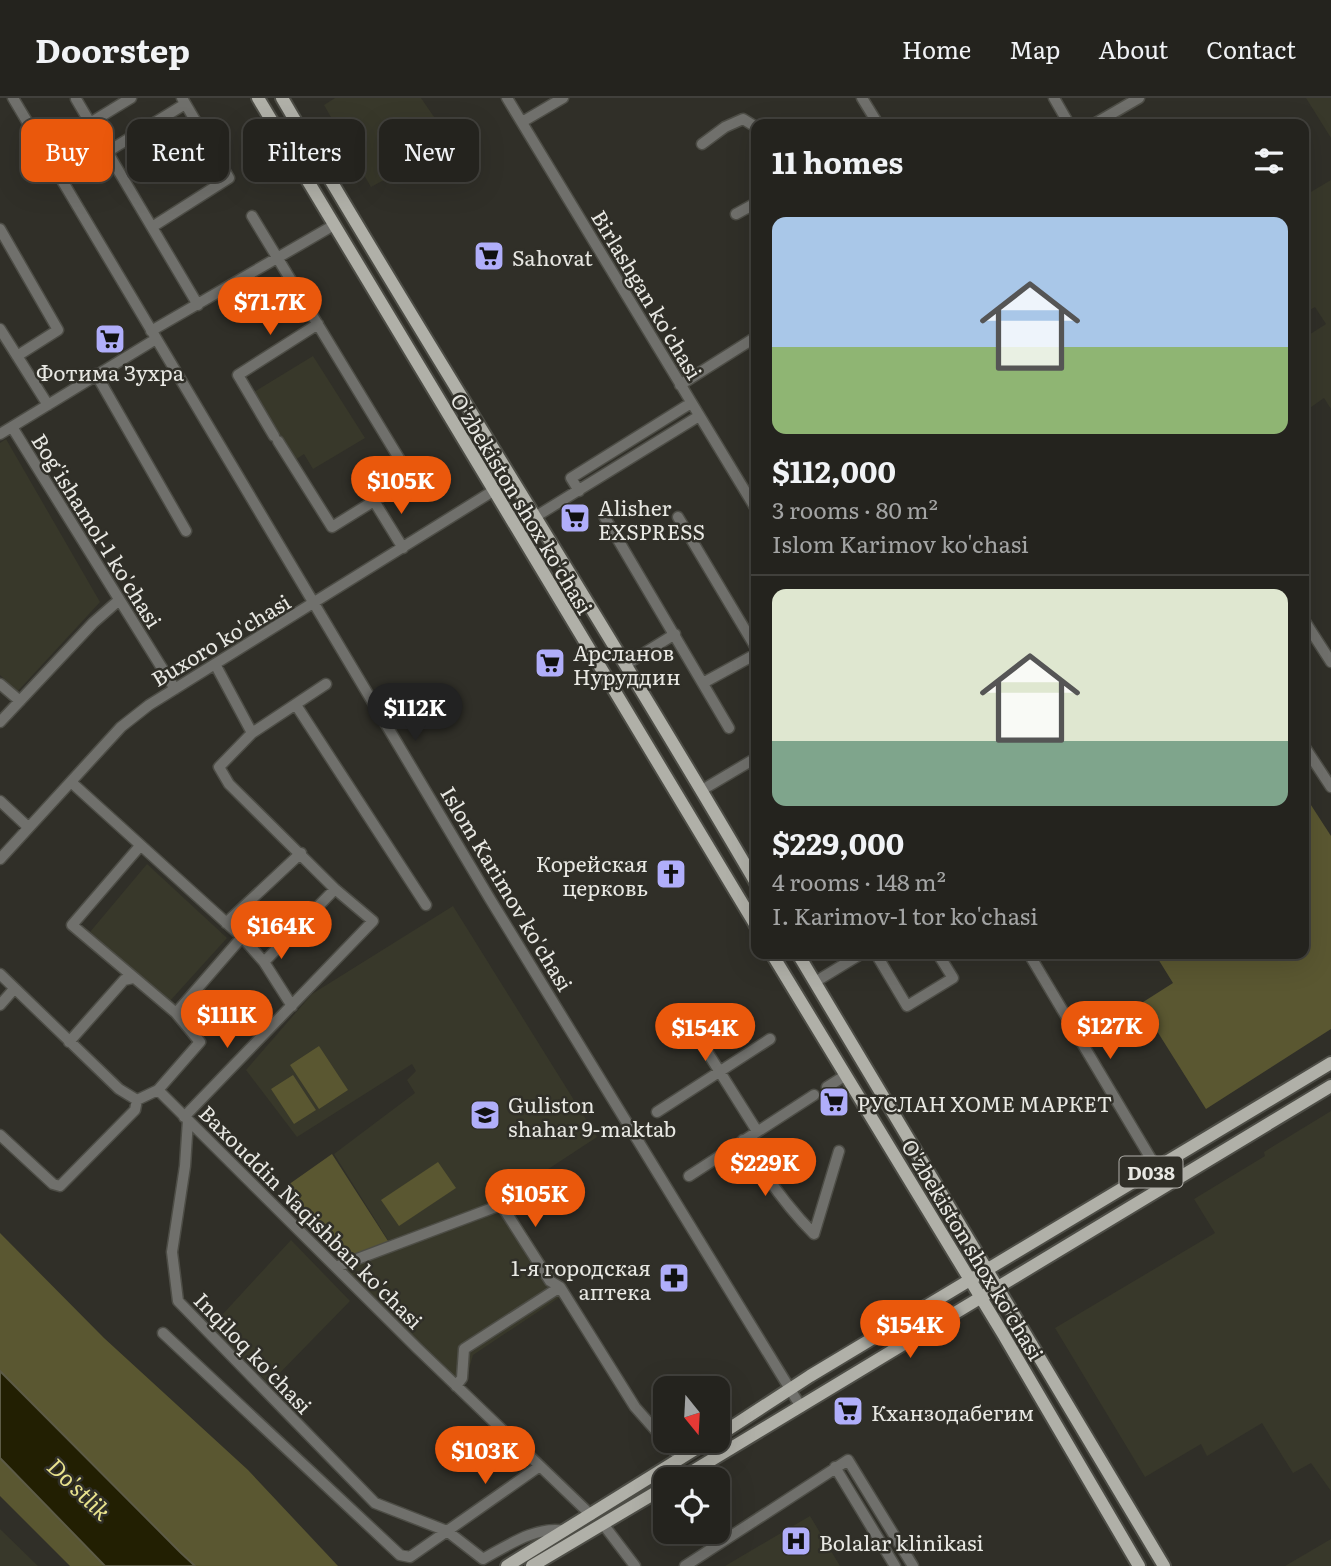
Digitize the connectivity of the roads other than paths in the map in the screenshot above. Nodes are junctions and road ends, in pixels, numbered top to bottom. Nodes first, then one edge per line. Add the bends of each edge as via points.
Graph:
1 (13, 98) edge
2 (131, 98) edge
3 (258, 98) edge
4 (282, 98) edge
5 (507, 98) edge
6 (564, 98) edge
7 (862, 98) edge
8 (1054, 98) edge
9 (1139, 98) edge
10 (76, 99) edge
11 (184, 101) edge
12 (88, 119) edge
13 (95, 119) edge
14 (875, 119) edge
15 (1066, 119) edge
16 (1103, 119) edge
17 (522, 122) junction
18 (751, 124) edge
19 (702, 144) dead end
20 (113, 148) edge
21 (113, 162) edge
22 (751, 206) edge
23 (736, 214) dead end
24 (253, 216) dead end
25 (334, 225) junction
26 (152, 227) junction
27 (0, 229) edge
28 (278, 258) junction
29 (198, 305) junction
30 (318, 324) junction
31 (0, 330) edge
32 (153, 335) junction
33 (751, 340) edge
34 (17, 356) junction
35 (96, 374) junction
36 (680, 385) junction
37 (691, 403) junction
38 (48, 405) junction
39 (699, 416) junction
40 (12, 427) junction
41 (0, 434) edge
42 (493, 491) junction
43 (579, 491) junction
44 (374, 501) junction
45 (751, 501) edge
46 (604, 516) dead end
47 (536, 517) junction
48 (678, 517) dead end
49 (186, 531) dead end
50 (403, 548) junction
51 (118, 601) junction
52 (314, 604) junction
53 (1309, 628) edge
54 (675, 634) junction
55 (751, 640) edge
56 (751, 657) edge
57 (1331, 662) edge
58 (215, 664) junction
59 (625, 665) junction
60 (703, 683) junction
61 (0, 684) edge
62 (326, 684) dead end
63 (175, 689) junction
64 (20, 701) junction
65 (296, 705) junction
66 (0, 722) edge
67 (729, 728) dead end
68 (252, 733) junction
69 (1309, 754) edge
70 (751, 761) edge
71 (71, 782) junction
72 (1331, 787) edge
73 (702, 790) junction
74 (0, 801) edge
75 (28, 827) junction
76 (140, 846) junction
77 (301, 853) junction
78 (0, 859) edge
79 (751, 874) edge
80 (335, 889) junction
81 (426, 905) dead end
82 (751, 918) edge
83 (226, 923) junction
84 (242, 937) junction
85 (775, 959) edge
86 (801, 959) edge
87 (853, 959) edge
88 (879, 959) edge
89 (941, 959) edge
90 (1032, 959) edge
91 (264, 962) junction
92 (0, 974) edge
93 (133, 978) junction
94 (815, 982) junction
95 (15, 989) junction
96 (0, 1004) edge
97 (292, 1006) junction
98 (177, 1013) junction
99 (691, 1026) dead end
100 (770, 1039) dead end
101 (69, 1041) junction
102 (1331, 1063) edge
103 (719, 1073) junction
104 (846, 1075) junction
105 (1331, 1086) edge
106 (827, 1087) dead end
107 (158, 1090) junction
108 (814, 1096) dead end
109 (137, 1100) junction
110 (657, 1112) dead end
111 (186, 1118) junction
112 (757, 1131) junction
113 (0, 1135) edge
114 (743, 1140) junction
115 (839, 1151) dead end
116 (1156, 1168) junction
117 (689, 1176) dead end
118 (1166, 1184) junction
119 (971, 1242) junction
120 (953, 1252) junction
121 (336, 1267) junction
122 (988, 1269) junction
123 (970, 1280) junction
124 (998, 1285) junction
125 (560, 1287) junction
126 (980, 1296) junction
127 (1016, 1317) junction
128 (999, 1327) junction
129 (163, 1333) dead end
130 (456, 1386) junction
131 (790, 1389) junction
132 (801, 1407) junction
133 (730, 1428) edge
134 (690, 1453) edge
135 (681, 1459) junction
136 (540, 1466) junction
137 (700, 1467) edge
138 (835, 1467) junction
139 (653, 1494) edge
140 (591, 1514) junction
141 (603, 1524) junction
142 (447, 1531) junction
143 (565, 1531) junction
144 (507, 1566) edge
145 (532, 1566) edge
146 (635, 1566) edge
147 (685, 1566) edge
148 (895, 1566) edge
149 (913, 1566) edge
150 (1139, 1566) edge
151 (1164, 1566) edge

1 - 32 street, Islom Karimov ko'chasi
2 - 13 street
3 - 25 main road, O'zbekiston shox ko'chasi
4 - 47 main road, O'zbekiston shox ko'chasi
5 - 17 street, Birlashgan ko'chasi
6 - 17 street
7 - 14 street
8 - 15 street
9 - 16 street
10 - 12 street
11 - 20 street
11 - 26 street via 229,178
17 - 36 street, Birlashgan ko'chasi
18 - 19 street via 743,119
21 - 26 street
22 - 23 street
24 - 28 street
25 - 28 street
25 - 42 main road, O'zbekiston shox ko'chasi
26 - 29 street
27 - 34 street via 58,330
28 - 29 street
28 - 30 street
29 - 32 street
30 - 44 street via 411,478
30 - 44 street via 238,375 332,527
31 - 34 street
32 - 35 street
32 - 52 street, Islom Karimov ko'chasi
33 - 36 street
34 - 38 street
35 - 38 street
35 - 49 street
36 - 37 street, Birlashgan ko'chasi
37 - 39 street, Birlashgan ko'chasi
37 - 43 street via 571,478
38 - 40 street
39 - 43 street
39 - 45 street, Birlashgan ko'chasi
40 - 41 street
40 - 51 street, Bog'ishamol-1 ko'chasi
42 - 50 street, Buxoro ko'chasi
42 - 82 main road, O'zbekiston shox ko'chasi
43 - 47 street
44 - 50 street
46 - 54 street
47 - 59 main road, O'zbekiston shox ko'chasi
48 - 55 street
50 - 52 street, Buxoro ko'chasi
51 - 63 street, Bog'ishamol-1 ko'chasi
51 - 64 street
52 - 58 street, Buxoro ko'chasi
52 - 131 street, Islom Karimov ko'chasi
53 - 57 street
54 - 59 street
54 - 60 street
56 - 60 street
58 - 63 street, Buxoro ko'chasi
58 - 68 street
59 - 73 main road, O'zbekiston shox ko'chasi
60 - 67 street
61 - 64 street
62 - 65 street
63 - 71 street, Buxoro ko'chasi via 121,727
64 - 66 street
65 - 68 street
65 - 81 street
68 - 77 street via 219,767 229,785
69 - 72 street
70 - 73 street
71 - 75 street, Buxoro ko'chasi
71 - 76 street
73 - 79 main road, O'zbekiston shox ko'chasi
74 - 75 street
75 - 78 street, Buxoro ko'chasi
76 - 83 street
76 - 93 street via 72,925
77 - 80 street
77 - 83 street
80 - 91 street
80 - 97 street via 373,921
83 - 84 street
84 - 91 street
84 - 98 street
85 - 104 main road, O'zbekiston shox ko'chasi
86 - 94 main road, O'zbekiston shox ko'chasi
87 - 94 street
88 - 89 street via 907,1006 953,978
90 - 116 street
91 - 97 street
92 - 95 street
93 - 98 street
93 - 101 street via 124,980
94 - 119 main road, O'zbekiston shox ko'chasi
95 - 96 street
95 - 101 street
97 - 111 street
98 - 107 street via 200,1042
99 - 103 street
100 - 103 street
101 - 109 street
102 - 116 main road, D038
103 - 110 street
103 - 112 street
104 - 106 street
104 - 120 main road, O'zbekiston shox ko'chasi
105 - 118 main road, D038
107 - 109 street
107 - 111 street, Baxouddin Naqishban ko'chasi
108 - 112 street
109 - 113 street via 135,1110 60,1186
111 - 121 street, Baxouddin Naqishban ko'chasi
111 - 142 street, Inqiloq ko'chasi via 185,1167 173,1252 178,1301 374,1503
112 - 114 street
114 - 115 street via 814,1234
114 - 117 street
116 - 118 street
116 - 122 main road, D038
118 - 124 main road, D038
119 - 120 main road
119 - 122 main road, O'zbekiston shox ko'chasi
120 - 123 main road, O'zbekiston shox ko'chasi
121 - 125 street via 502,1206 550,1281
121 - 130 street, Baxouddin Naqishban ko'chasi
122 - 123 main road, D038
122 - 124 main road, O'zbekiston shox ko'chasi
123 - 126 main road, O'zbekiston shox ko'chasi
123 - 131 main road
124 - 126 main road, D038
124 - 127 main road, O'zbekiston shox ko'chasi
125 - 130 street via 464,1349 462,1378
125 - 135 street via 635,1407
126 - 128 main road, O'zbekiston shox ko'chasi
126 - 132 main road
127 - 128 main road
127 - 151 main road, O'zbekiston shox ko'chasi
128 - 150 main road, O'zbekiston shox ko'chasi
129 - 142 street via 400,1555 410,1557
130 - 136 street, Baxouddin Naqishban ko'chasi
131 - 132 street, Islom Karimov ko'chasi
131 - 133 main road
132 - 137 main road
134 - 135 main road
135 - 140 main road
136 - 140 street, Baxouddin Naqishban ko'chasi
136 - 142 street
138 - 147 street
138 - 148 street
138 - 149 street via 848,1460
139 - 141 main road
140 - 143 main road
141 - 145 main road
141 - 146 street
142 - 143 street, Inqiloq ko'chasi via 483,1559 552,1528
143 - 144 main road

